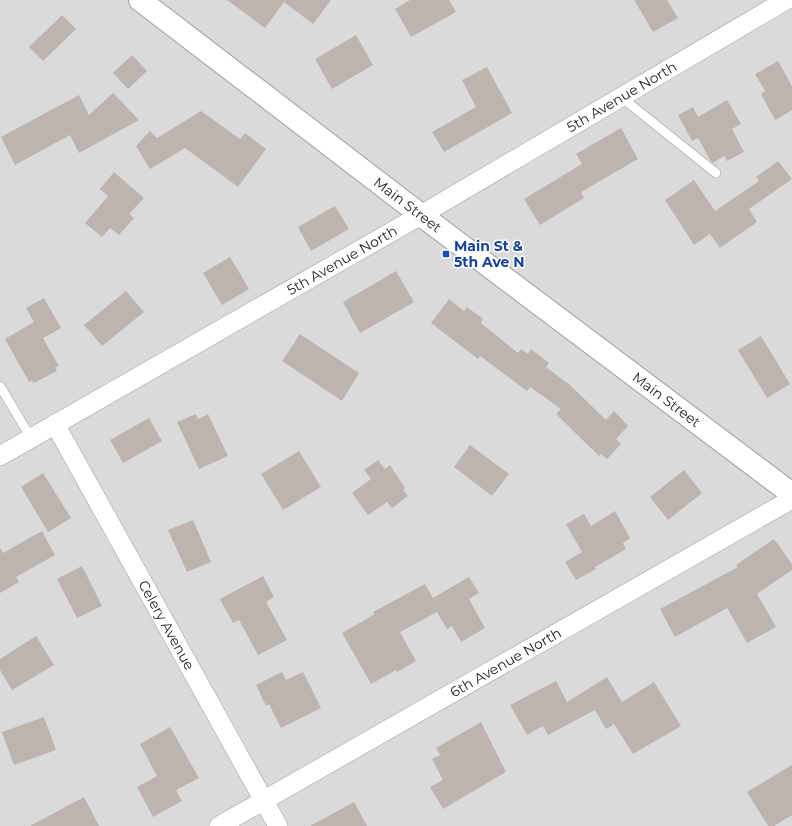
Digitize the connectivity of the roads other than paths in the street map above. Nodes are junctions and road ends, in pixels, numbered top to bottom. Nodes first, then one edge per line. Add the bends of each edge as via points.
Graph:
1 (140, 0) edge
2 (786, 0) edge
3 (621, 97) junction
4 (716, 173) dead end
5 (421, 216) junction
6 (0, 386) edge
7 (55, 424) junction
8 (31, 438) junction
9 (0, 456) edge
10 (792, 494) edge
11 (792, 499) edge
12 (264, 800) junction
13 (219, 826) edge
14 (278, 826) edge

1 - 5 street, Main Street
2 - 3 street, 5th Avenue North
3 - 4 lane
3 - 5 street, 5th Avenue North
5 - 7 street, 5th Avenue North
5 - 10 street, Main Street
6 - 8 lane
7 - 8 street, 5th Avenue North
7 - 12 street, Celery Avenue
8 - 9 street, 5th Avenue North
11 - 12 street, 6th Avenue North
12 - 13 street, 6th Avenue North
12 - 14 street, Celery Avenue

